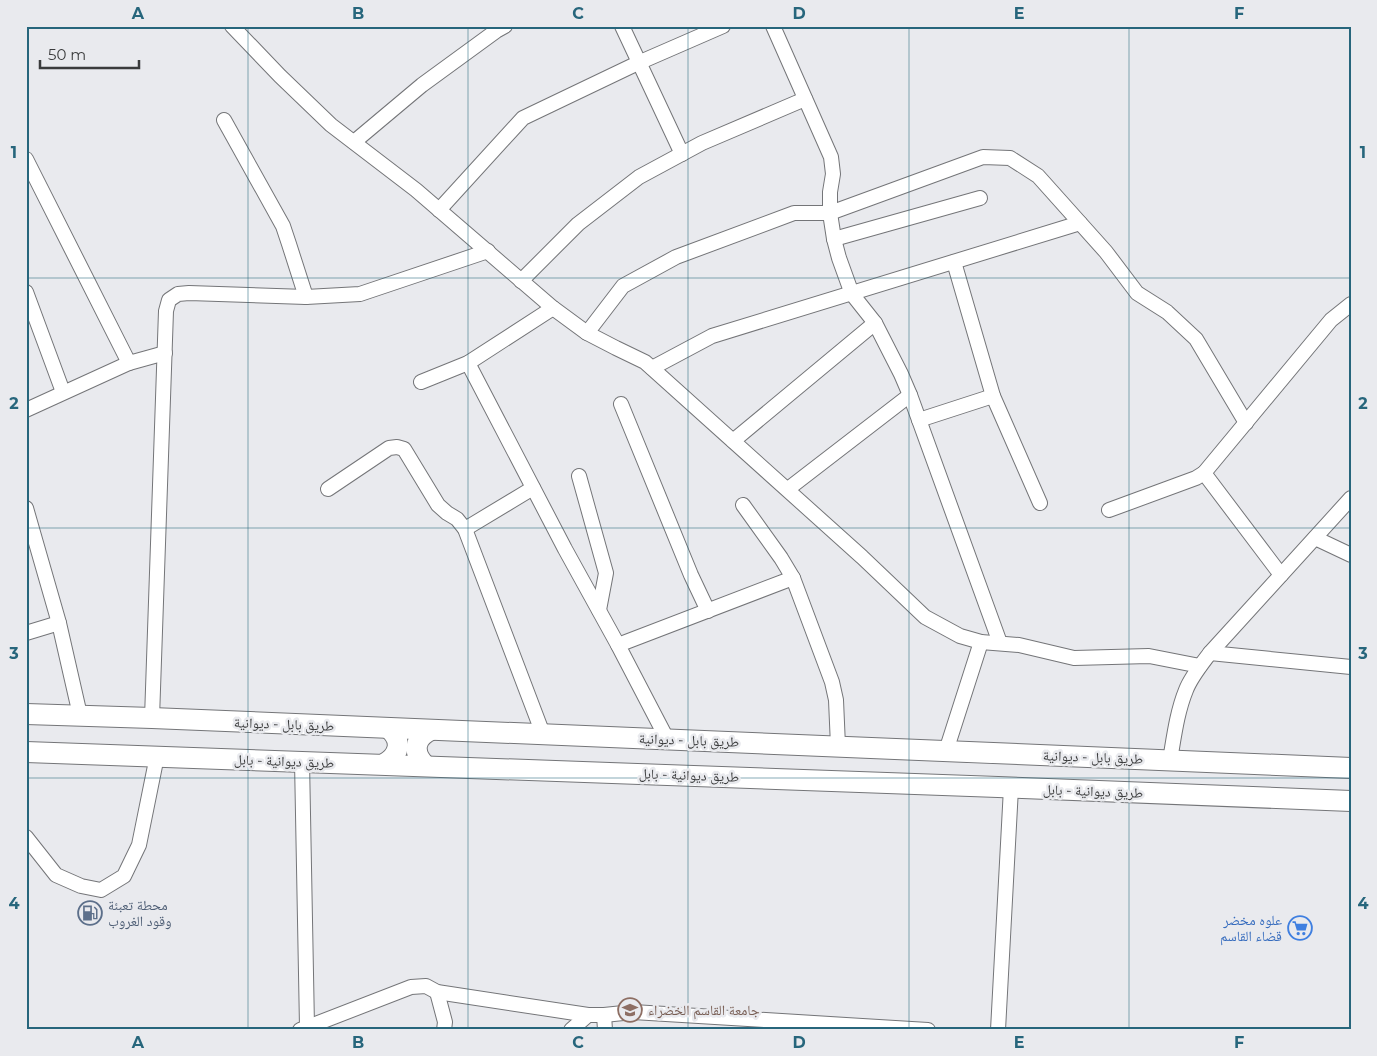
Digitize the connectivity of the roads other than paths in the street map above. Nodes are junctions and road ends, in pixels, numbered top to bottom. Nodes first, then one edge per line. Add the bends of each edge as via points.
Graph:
1 (232, 26) edge
2 (505, 26) edge
3 (622, 26) edge
4 (723, 26) edge
5 (773, 26) edge
6 (638, 63) junction
7 (805, 98) junction
8 (224, 120) dead end
9 (354, 142) junction
10 (682, 154) junction
11 (26, 159) edge
12 (980, 198) dead end
13 (439, 210) junction
14 (830, 213) junction
15 (1080, 223) junction
16 (834, 239) junction
17 (488, 251) junction
18 (954, 262) junction
19 (521, 281) junction
20 (26, 292) edge
21 (852, 294) junction
22 (306, 297) junction
23 (1351, 304) edge
24 (553, 308) junction
25 (875, 323) junction
26 (587, 333) junction
27 (165, 353) junction
28 (129, 363) junction
29 (468, 363) junction
30 (652, 368) junction
31 (421, 382) dead end
32 (63, 392) junction
33 (910, 394) junction
34 (993, 396) junction
35 (621, 404) dead end
36 (26, 410) edge
37 (919, 420) junction
38 (1246, 423) junction
39 (733, 441) junction
40 (1204, 473) junction
41 (580, 476) dead end
42 (533, 488) junction
43 (328, 489) dead end
44 (788, 490) junction
45 (1351, 498) edge
46 (1040, 503) dead end
47 (744, 505) dead end
48 (26, 508) edge
49 (1109, 510) dead end
50 (465, 529) junction
51 (1315, 538) junction
52 (32, 547) edge
53 (1351, 555) edge
54 (1281, 575) junction
55 (793, 578) junction
56 (599, 610) junction
57 (708, 611) junction
58 (59, 622) junction
59 (26, 633) edge
60 (981, 642) junction
61 (1000, 644) junction
62 (618, 645) junction
63 (1210, 653) junction
64 (1200, 666) junction
65 (1351, 667) edge
66 (26, 714) edge
67 (80, 715) junction
68 (152, 718) junction
69 (388, 728) junction
70 (431, 730) junction
71 (543, 734) junction
72 (667, 739) junction
73 (838, 746) junction
74 (946, 751) junction
75 (26, 752) edge
76 (1014, 754) junction
77 (157, 756) junction
78 (1170, 760) junction
79 (302, 761) junction
80 (384, 764) junction
81 (426, 766) junction
82 (1351, 768) edge
83 (1012, 787) junction
84 (1351, 802) edge
85 (26, 837) edge
86 (437, 992) junction
87 (588, 1014) junction
88 (604, 1015) junction
89 (304, 1028) edge
90 (875, 1028) edge
91 (444, 1030) edge
92 (571, 1030) edge
93 (605, 1030) edge
94 (928, 1030) edge
95 (998, 1030) edge

1 - 9 street via 330,124
2 - 9 street via 422,85
3 - 6 street
4 - 6 street
5 - 7 street
6 - 10 street
6 - 13 street via 522,118
7 - 10 street
7 - 14 street via 831,157 834,174
8 - 22 street via 282,226
9 - 13 street
10 - 19 street via 639,178 578,224
11 - 28 street
12 - 16 street
13 - 17 street
14 - 15 street via 983,157 1010,158 1038,176
14 - 16 street
14 - 26 street via 794,213 676,257 623,286
15 - 18 street
15 - 38 street via 1137,293 1166,312 1196,339
16 - 21 street
17 - 19 street
17 - 22 street via 360,294
18 - 21 street
18 - 34 street
19 - 24 street
20 - 32 street
21 - 25 street
21 - 30 street via 712,336
22 - 27 street via 178,294 169,300 166,311
23 - 38 street via 1331,320
24 - 26 street
24 - 29 street
25 - 33 street
25 - 39 street
26 - 30 street
27 - 28 street
27 - 68 street
28 - 32 street
29 - 31 street
29 - 42 street
30 - 39 street
32 - 36 street
33 - 37 street
33 - 44 street
34 - 37 street
34 - 46 street
35 - 57 street
37 - 61 street
38 - 40 street
39 - 44 street
40 - 49 street
40 - 54 street
41 - 56 street via 606,573
42 - 50 street
42 - 56 street
43 - 50 street via 389,448 397,447 404,450 438,505 458,519
44 - 60 street via 925,617 960,636
45 - 51 street
47 - 55 street
48 - 52 street
50 - 71 street
51 - 53 street
51 - 54 street
52 - 58 street
54 - 63 street
55 - 57 street
55 - 73 street via 832,682
56 - 62 street
57 - 62 street
58 - 59 street
58 - 67 street
60 - 61 street
60 - 74 street
61 - 64 street via 1019,645 1074,658 1149,656
62 - 72 street
63 - 64 street
63 - 65 street
64 - 78 street via 1186,688
66 - 67 highway, طريق بابل - ديوانية
67 - 68 highway, طريق بابل - ديوانية
68 - 69 highway, طريق بابل - ديوانية
69 - 70 highway, طريق بابل - ديوانية
69 - 80 highway via 397,738 398,746 396,754
70 - 71 highway, طريق بابل - ديوانية
70 - 81 highway via 419,739 417,746 417,754
71 - 72 highway, طريق بابل - ديوانية
72 - 73 highway, طريق بابل - ديوانية
73 - 74 highway, طريق بابل - ديوانية
74 - 76 highway, طريق بابل - ديوانية
75 - 77 highway, طريق ديوانية - بابل
76 - 78 highway, طريق بابل - ديوانية
76 - 83 highway via 1022,763 1021,780
76 - 83 highway via 1005,760 1009,770 1003,784
77 - 79 highway, طريق ديوانية - بابل
77 - 85 street via 139,845 124,876 101,890 81,886 56,875
78 - 82 highway, طريق بابل - ديوانية
79 - 80 highway, طريق ديوانية - بابل
79 - 89 street
80 - 81 highway, طريق ديوانية - بابل
81 - 83 highway, طريق ديوانية - بابل
83 - 84 highway, طريق ديوانية - بابل
83 - 95 street
86 - 87 street
86 - 89 street via 426,986 411,987
86 - 91 street
87 - 88 street
87 - 92 street
88 - 90 street via 633,1012
88 - 93 street
90 - 94 street

